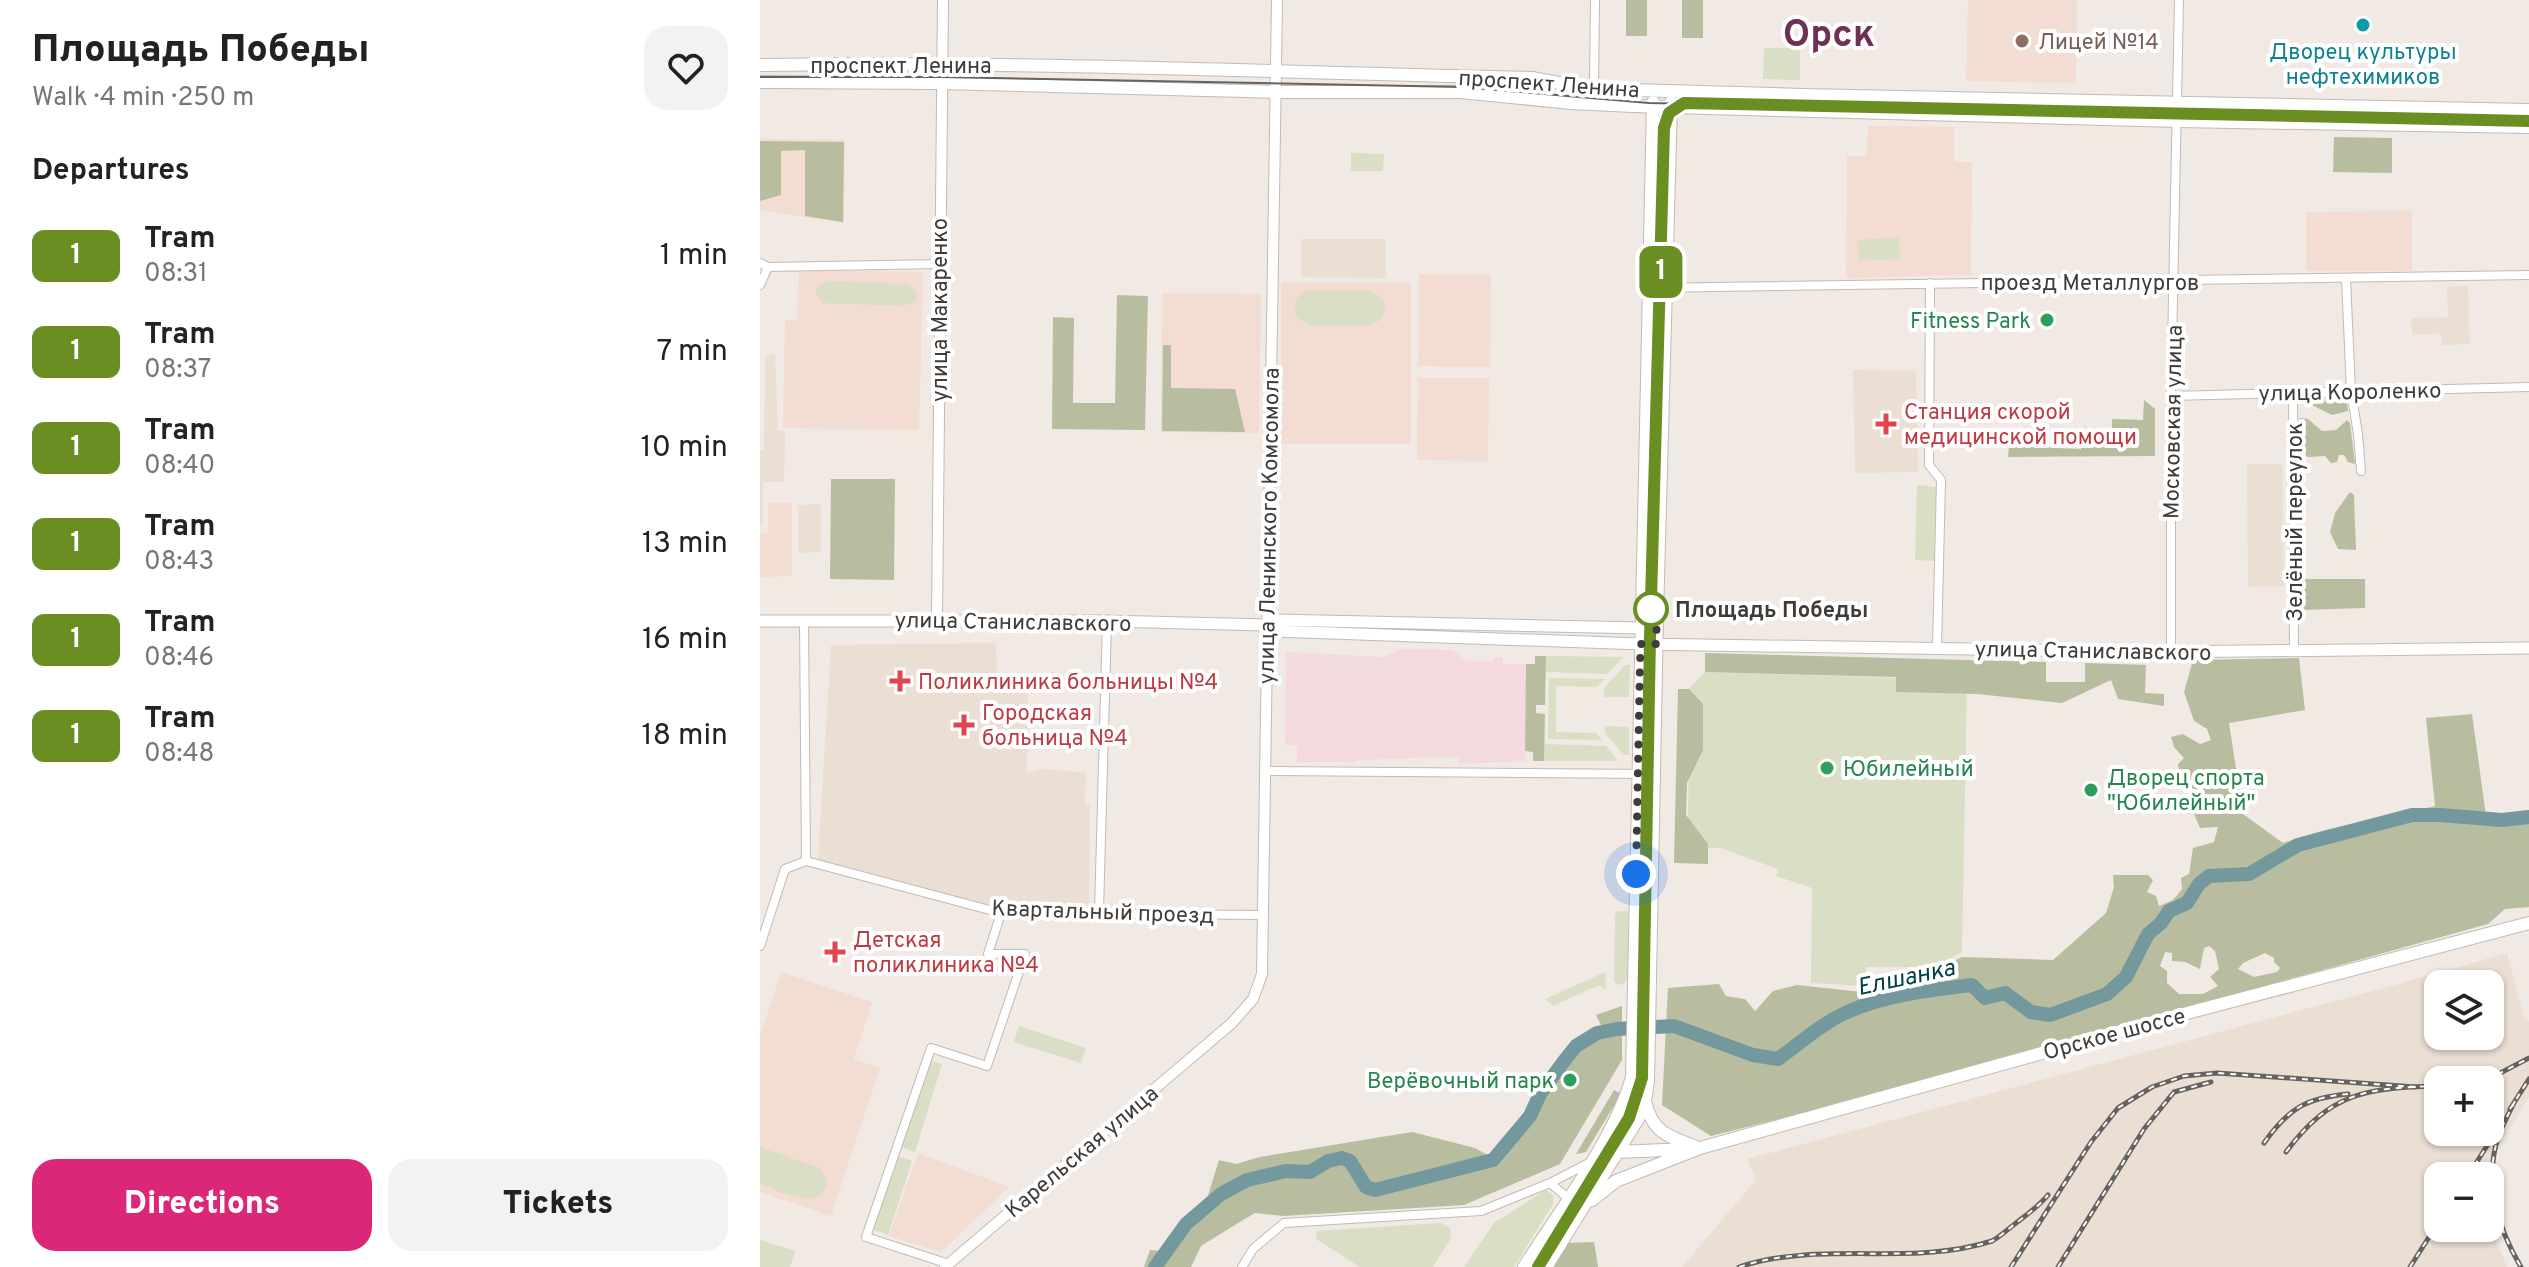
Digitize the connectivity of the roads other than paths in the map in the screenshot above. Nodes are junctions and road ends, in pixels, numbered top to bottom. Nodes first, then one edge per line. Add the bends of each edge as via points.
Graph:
1 (943, 0) edge
2 (1277, 0) edge
3 (1595, 0) edge
4 (2179, 0) edge
5 (760, 65) edge
6 (790, 65) junction
7 (859, 65) junction
8 (941, 65) junction
9 (1111, 68) junction
10 (1276, 71) junction
11 (1358, 73) junction
12 (1375, 74) junction
13 (1427, 75) junction
14 (1461, 77) junction
15 (1532, 78) junction
16 (760, 82) edge
17 (791, 82) junction
18 (860, 83) junction
19 (940, 83) junction
20 (1570, 85) junction
21 (1594, 87) junction
22 (1112, 88) junction
23 (1653, 90) junction
24 (1672, 91) junction
25 (1276, 92) junction
26 (1358, 92) junction
27 (1375, 92) junction
28 (1426, 92) junction
29 (1460, 92) junction
30 (1803, 95) junction
31 (1867, 97) junction
32 (1531, 98) junction
33 (1910, 98) junction
34 (2025, 100) junction
35 (2178, 102) junction
36 (1571, 103) junction
37 (2306, 106) junction
38 (2335, 106) junction
39 (1653, 107) junction
40 (1671, 107) junction
41 (2389, 107) junction
42 (2419, 107) junction
43 (2458, 108) junction
44 (2476, 109) junction
45 (1802, 110) junction
46 (2529, 110) edge
47 (1867, 112) junction
48 (1910, 113) junction
49 (2024, 116) junction
50 (2178, 121) junction
51 (2306, 122) junction
52 (2335, 122) junction
53 (2389, 123) junction
54 (2419, 124) junction
55 (2458, 124) junction
56 (2475, 125) junction
57 (2529, 127) edge
58 (1652, 234) junction
59 (1669, 234) junction
60 (939, 264) junction
61 (764, 265) edge
62 (2529, 275) edge
63 (2346, 279) junction
64 (2174, 282) junction
65 (1930, 283) junction
66 (760, 285) edge
67 (1651, 288) junction
68 (1668, 288) junction
69 (1650, 312) junction
70 (1667, 313) junction
71 (2529, 387) edge
72 (2351, 391) junction
73 (2293, 393) junction
74 (2171, 396) junction
75 (1647, 429) junction
76 (1664, 429) junction
77 (2361, 471) dead end
78 (1646, 506) junction
79 (1661, 506) junction
80 (1645, 532) junction
81 (1661, 533) junction
82 (804, 620) junction
83 (937, 620) junction
84 (760, 621) edge
85 (1107, 621) junction
86 (1266, 625) junction
87 (1642, 628) junction
88 (1641, 644) junction
89 (1656, 644) junction
90 (1937, 648) junction
91 (2529, 648) edge
92 (2294, 650) junction
93 (2171, 652) junction
94 (1265, 771) junction
95 (1637, 773) junction
96 (1654, 774) junction
97 (806, 861) junction
98 (1099, 911) junction
99 (1001, 913) junction
100 (1263, 915) junction
101 (2529, 923) edge
102 (760, 946) edge
103 (1217, 1036) joint
104 (1645, 1101) junction
105 (1700, 1148) junction
106 (1619, 1151) junction
107 (1590, 1163) junction
108 (1550, 1183) junction
109 (1568, 1198) junction
110 (1585, 1205) junction
111 (947, 1265) edge
112 (1242, 1267) edge
113 (1524, 1267) edge
114 (1546, 1267) edge

1 - 8 street, улица Макаренко
2 - 10 street, улица Ленинского Комсомола
3 - 21 street
4 - 35 street, Московская улица
5 - 6 main road, проспект Ленина
6 - 7 main road, проспект Ленина
6 - 17 street
7 - 8 main road, проспект Ленина
7 - 18 street
8 - 9 main road, проспект Ленина
8 - 19 street, улица Макаренко
9 - 10 main road, проспект Ленина
9 - 22 street
10 - 11 main road, проспект Ленина
10 - 25 street, улица Ленинского Комсомола
11 - 12 main road, проспект Ленина
11 - 26 street
12 - 13 main road, проспект Ленина
12 - 27 street
13 - 14 main road, проспект Ленина
13 - 28 street
14 - 15 main road, проспект Ленина
14 - 29 street
15 - 20 main road, проспект Ленина
15 - 32 street
16 - 17 main road, проспект Ленина
17 - 18 main road, проспект Ленина
18 - 19 main road, проспект Ленина
19 - 22 main road, проспект Ленина
19 - 60 street, улица Макаренко
20 - 21 main road, проспект Ленина
20 - 36 street
21 - 23 main road, проспект Ленина
22 - 25 main road, проспект Ленина
23 - 24 main road, проспект Ленина
23 - 39 main road
24 - 30 main road, проспект Ленина
24 - 40 main road
25 - 26 main road, проспект Ленина
25 - 86 street, улица Ленинского Комсомола
26 - 27 main road, проспект Ленина
27 - 28 main road, проспект Ленина
28 - 29 main road, проспект Ленина
29 - 32 main road, проспект Ленина
30 - 31 main road, проспект Ленина
30 - 45 street
31 - 33 main road, проспект Ленина
31 - 47 street
32 - 36 main road, проспект Ленина
33 - 34 main road, проспект Ленина
33 - 48 street
34 - 35 main road, проспект Ленина
34 - 49 street
35 - 37 main road, проспект Ленина
35 - 50 street, Московская улица
36 - 39 main road, проспект Ленина
37 - 38 main road, проспект Ленина
37 - 51 street
38 - 41 main road, проспект Ленина
38 - 52 street
39 - 40 main road, проспект Ленина
39 - 58 main road
40 - 45 main road, проспект Ленина
40 - 59 main road
41 - 42 main road, проспект Ленина
41 - 53 street
42 - 43 main road, проспект Ленина
42 - 54 street
43 - 44 main road, проспект Ленина
43 - 55 street
44 - 46 main road, проспект Ленина
44 - 56 street
45 - 47 main road, проспект Ленина
47 - 48 main road, проспект Ленина
48 - 49 main road, проспект Ленина
49 - 50 main road, проспект Ленина
50 - 51 main road, проспект Ленина
50 - 64 street, Московская улица
51 - 52 main road, проспект Ленина
52 - 53 main road, проспект Ленина
53 - 54 main road, проспект Ленина
54 - 55 main road, проспект Ленина
55 - 56 main road, проспект Ленина
56 - 57 main road, проспект Ленина
58 - 59 street
58 - 67 main road
59 - 68 main road
60 - 61 street
60 - 83 street, улица Макаренко
61 - 66 street
62 - 63 street, проезд Металлургов
63 - 64 street, проезд Металлургов
63 - 72 street
64 - 65 street, проезд Металлургов
64 - 74 street, Московская улица
65 - 68 street, проезд Металлургов
65 - 90 street via 1929,465 1941,480
67 - 68 street, проезд Металлургов
67 - 69 main road
68 - 70 main road
69 - 70 street
69 - 75 main road
70 - 76 main road
71 - 72 street, улица Короленко
72 - 73 street, улица Короленко
72 - 77 street
73 - 74 street, улица Короленко
73 - 92 street, Зелёный переулок
74 - 93 street, Московская улица
75 - 76 street
75 - 78 main road
76 - 79 main road
78 - 79 street
78 - 80 main road
79 - 81 main road
80 - 81 street
80 - 87 main road
81 - 89 main road
82 - 83 main road, улица Станиславского
82 - 84 main road, улица Станиславского
82 - 97 street
83 - 85 main road, улица Станиславского
85 - 86 main road, улица Станиславского
85 - 98 street
86 - 87 main road, улица Станиславского via 1275,620
86 - 88 main road, улица Станиславского via 1275,631
86 - 94 street, улица Ленинского Комсомола
87 - 88 main road
87 - 89 main road
88 - 89 main road, улица Станиславского
88 - 95 main road
89 - 90 main road, улица Станиславского
89 - 96 main road
90 - 93 main road, улица Станиславского
91 - 92 main road, улица Станиславского
92 - 93 main road, улица Станиславского
94 - 95 street
94 - 100 street, улица Ленинского Комсомола
95 - 96 street
95 - 107 main road via 1632,1077 1626,1099
96 - 104 main road
97 - 99 street, Квартальный проезд
97 - 102 street via 785,869
98 - 99 street, Квартальный проезд
98 - 100 street, Квартальный проезд
99 - 111 street via 988,954 1025,954 987,1066 931,1048 866,1237
100 - 103 street, улица Ленинского Комсомола via 1262,974 1253,999
101 - 105 main road, Орское шоссе
103 - 111 street, Карельская улица
104 - 105 main road via 1650,1121 1673,1139
104 - 106 main road
105 - 106 main road
105 - 110 main road via 1616,1181
106 - 107 main road
106 - 110 main road
107 - 108 street
107 - 109 main road
108 - 109 street
108 - 112 street via 1481,1211 1284,1223 1253,1249
109 - 110 main road
109 - 113 main road
110 - 114 main road

